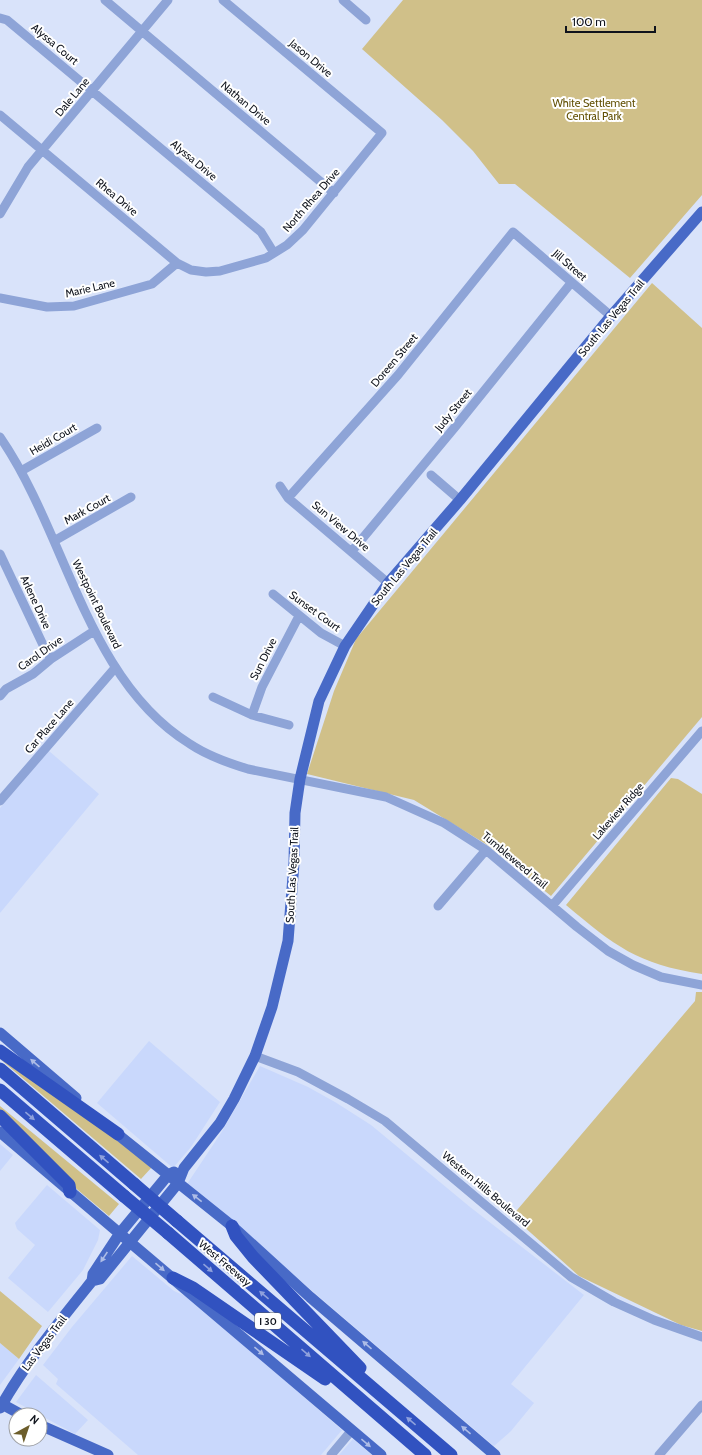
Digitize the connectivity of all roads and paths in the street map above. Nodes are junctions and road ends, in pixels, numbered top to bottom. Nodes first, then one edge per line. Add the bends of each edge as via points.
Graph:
1 (105, 0) edge
2 (168, 0) edge
3 (223, 0) edge
4 (342, 0) edge
5 (0, 18) edge
6 (366, 20) dead end
7 (142, 31) junction
8 (92, 91) junction
9 (0, 115) edge
10 (382, 133) joint
11 (42, 150) junction
12 (334, 193) junction
13 (702, 212) edge
14 (0, 214) edge
15 (513, 232) joint
16 (274, 253) junction
17 (177, 263) junction
18 (572, 283) junction
19 (0, 298) edge
20 (611, 316) junction
21 (97, 428) dead end
22 (0, 437) edge
23 (21, 471) junction
24 (431, 475) dead end
25 (280, 486) dead end
26 (131, 498) dead end
27 (288, 498) junction
28 (460, 500) junction
29 (54, 540) junction
30 (352, 551) junction
31 (0, 554) edge
32 (388, 583) junction
33 (273, 594) dead end
34 (299, 616) junction
35 (94, 630) junction
36 (345, 646) junction
37 (51, 659) junction
38 (115, 668) junction
39 (0, 696) edge
40 (213, 697) dead end
41 (252, 715) junction
42 (289, 725) dead end
43 (702, 731) edge
44 (300, 779) junction
45 (0, 800) edge
46 (486, 850) junction
47 (438, 906) dead end
48 (552, 906) junction
49 (702, 985) edge
50 (0, 1033) edge
51 (0, 1052) edge
52 (255, 1056) junction
53 (0, 1069) edge
54 (0, 1090) edge
55 (0, 1116) edge
56 (0, 1132) edge
57 (118, 1134) junction
58 (184, 1168) junction
59 (168, 1175) junction
60 (178, 1184) junction
61 (70, 1192) junction
62 (232, 1226) junction
63 (120, 1233) junction
64 (130, 1242) junction
65 (173, 1278) junction
66 (92, 1281) junction
67 (702, 1337) edge
68 (379, 1393) junction
69 (1, 1405) edge
70 (702, 1406) edge
71 (369, 1408) junction
72 (48, 1429) edge
73 (352, 1430) junction
74 (108, 1455) edge
75 (331, 1455) edge
76 (381, 1455) edge
77 (424, 1455) edge
78 (451, 1455) edge
79 (495, 1455) edge
80 (660, 1455) edge

1 - 7 street, Nathan Drive
2 - 7 street, Dale Lane
3 - 10 street, Jason Drive
4 - 6 street
5 - 8 street, Alyssa Court via 7,20
7 - 8 street, Dale Lane
7 - 12 street, Nathan Drive
8 - 11 street, Dale Lane
8 - 16 street, Alyssa Drive via 261,232
9 - 11 street, Rhea Drive
10 - 12 street, North Rhea Drive
11 - 14 street, Dale Lane via 28,167
11 - 17 street, Rhea Drive
12 - 16 street, North Rhea Drive via 304,230 287,246
13 - 20 main road, South Las Vegas Trail
15 - 18 street, Jill Street
15 - 27 street, Doreen Street via 398,375
16 - 17 street, North Rhea Drive via 266,258 220,271 191,270
17 - 19 street, Marie Lane via 152,284 74,306 47,307
18 - 20 street, Jill Street
18 - 30 street, Judy Street
20 - 28 main road, South Las Vegas Trail
21 - 23 street, Heidi Court
22 - 23 street, Westpoint Boulevard
23 - 29 street, Westpoint Boulevard
24 - 28 street
25 - 27 street, Sun View Drive
26 - 29 street, Mark Court
27 - 30 street, Sun View Drive
28 - 32 main road, South Las Vegas Trail
29 - 35 street, Westpoint Boulevard
30 - 32 street, Sun View Drive
31 - 37 street, Arlene Drive
32 - 36 main road, South Las Vegas Trail
33 - 34 street, Sunset Court
34 - 36 street, Sunset Court via 321,633
34 - 41 street, Sun Drive via 262,687
35 - 37 street, Carol Drive
35 - 38 street, Westpoint Boulevard
36 - 44 main road, South Las Vegas Trail via 319,701
37 - 39 street, Carol Drive via 34,674 6,689
38 - 44 street, Westpoint Boulevard via 146,708 173,733 190,744 248,769
38 - 45 street, Car Place Lane
40 - 41 street
41 - 42 street
43 - 48 street, Lakeview Ridge
44 - 46 street, Tumbleweed Trail via 386,797 444,823
44 - 52 main road, South Las Vegas Trail via 295,813 288,941 272,1007
46 - 47 street
46 - 48 street, Tumbleweed Trail
48 - 49 street, Tumbleweed Trail via 608,951 632,965 661,977
57 -> 50 main road
51 - 57 highway
52 - 58 main road, South Las Vegas Trail via 220,1122
52 - 67 street, Western Hills Boulevard via 298,1072 348,1098 384,1121 571,1277 647,1317
68 -> 53 highway, West Freeway / I 30, bridge
54 -> 71 highway, West Freeway / I 30, bridge
55 - 61 highway via 69,1185
56 - 61 main road
57 - 59 main road
58 - 59 main road, South Las Vegas Trail
58 - 60 main road, South Las Vegas Trail
59 - 60 main road
59 - 63 main road, Las Vegas Trail
62 -> 60 main road
60 - 64 main road, Las Vegas Trail
61 - 63 main road
62 - 68 highway via 236,1236 253,1257 362,1370
79 -> 62 main road via 310,1297
63 - 64 main road
63 -> 66 main road, Las Vegas Trail via 93,1274
64 -> 65 main road
64 - 66 main road, Las Vegas Trail via 100,1279
65 - 71 highway via 193,1288 348,1397
65 -> 73 main road
66 - 69 main road, Las Vegas Trail via 32,1359
78 -> 68 highway, West Freeway / I 30
70 - 80 street
71 - 77 highway, West Freeway / I 30
72 - 74 main road
73 - 75 street
73 -> 76 main road

